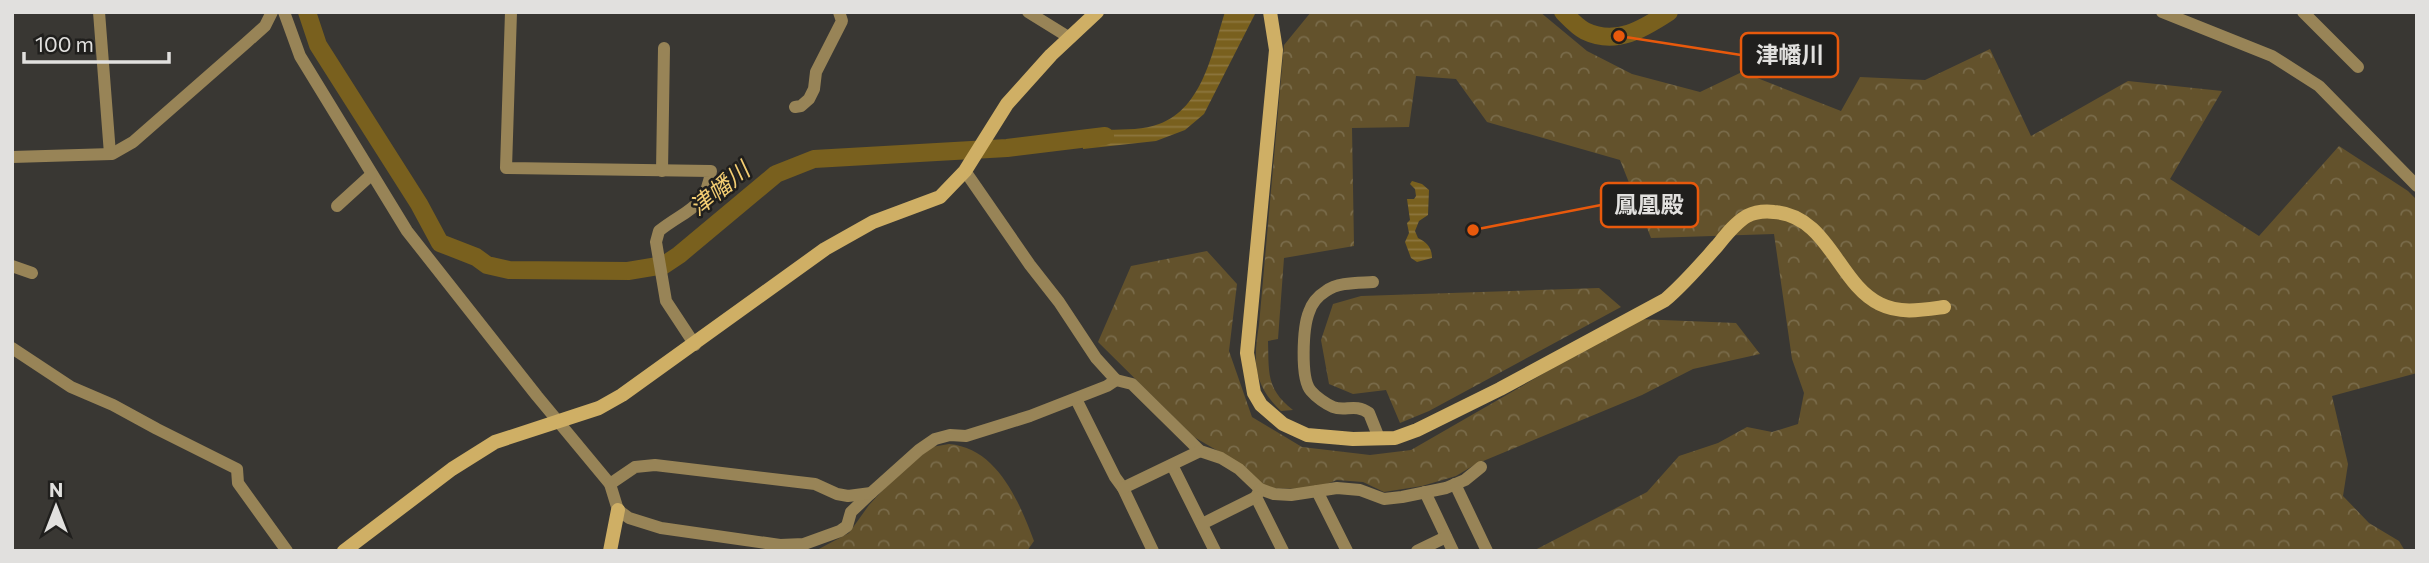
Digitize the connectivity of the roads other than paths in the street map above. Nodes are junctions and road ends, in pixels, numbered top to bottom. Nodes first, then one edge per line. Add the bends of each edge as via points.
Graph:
1 (99, 12) edge
2 (272, 12) edge
3 (284, 12) edge
4 (511, 12) edge
5 (839, 12) edge
6 (1028, 12) edge
7 (1097, 12) edge
8 (2162, 12) edge
9 (2303, 12) edge
10 (1271, 13) edge
11 (1070, 38) junction
12 (664, 48) dead end
13 (2358, 67) dead end
14 (795, 107) dead end
15 (110, 154) junction
16 (12, 157) edge
17 (662, 171) junction
18 (965, 171) junction
19 (371, 175) junction
20 (2417, 186) edge
21 (337, 206) dead end
22 (12, 266) edge
23 (32, 273) dead end
24 (1373, 282) dead end
25 (1944, 307) dead end
26 (695, 345) junction
27 (12, 348) edge
28 (1116, 380) junction
29 (1076, 399) junction
30 (558, 421) junction
31 (1379, 438) junction
32 (1200, 451) junction
33 (1172, 464) junction
34 (1481, 467) dead end
35 (610, 484) junction
36 (1455, 485) junction
37 (1123, 488) junction
38 (1317, 491) junction
39 (1425, 492) junction
40 (871, 493) junction
41 (1258, 493) junction
42 (618, 510) junction
43 (1202, 524) junction
44 (1446, 537) junction
45 (287, 551) edge
46 (344, 551) edge
47 (610, 551) edge
48 (1153, 551) edge
49 (1215, 551) edge
50 (1283, 551) edge
51 (1347, 551) edge
52 (1417, 551) edge
53 (1453, 551) edge
54 (1487, 551) edge

1 - 15 street
2 - 15 street via 265,26 229,58 133,142
3 - 19 street via 300,57
4 - 17 street via 506,168
5 - 14 street via 842,21 816,72 814,89 809,99
6 - 11 street
7 - 11 street
8 - 20 street via 2272,56 2319,86
9 - 13 street
10 - 31 street via 1276,50 1247,353 1254,393 1283,424 1307,435
11 - 18 street via 1007,104
12 - 17 street
15 - 16 street
17 - 26 street via 711,171 702,200 659,231 656,242 669,309
18 - 26 street via 940,197 873,222 825,249
18 - 28 street
19 - 21 street
19 - 30 street via 407,231
22 - 23 street
24 - 31 street via 1336,285 1314,302 1307,314 1304,377 1313,394 1335,408 1356,407 1369,413
25 - 31 street via 1896,310 1879,304 1866,295 1814,230 1799,219 1766,211 1749,215 1734,226 1679,289 1645,312 1417,430
26 - 30 street via 622,396
27 - 45 street via 71,387 237,469 238,483
28 - 29 street
28 - 32 street via 1132,384
29 - 37 street
29 - 40 street via 966,436 935,439
30 - 35 street
30 - 46 street via 495,442
32 - 33 street
32 - 41 street via 1239,469
33 - 37 street
33 - 43 street
34 - 36 street
35 - 40 street via 635,467 655,465 815,484 848,496
35 - 42 street
36 - 39 street
36 - 54 street
37 - 48 street
38 - 39 street via 1350,489 1384,499
38 - 41 street
38 - 51 street
39 - 44 street
40 - 42 street via 851,512 847,526 804,544 780,545 661,528
41 - 43 street
41 - 50 street
42 - 47 street
43 - 49 street
44 - 52 street
44 - 53 street

